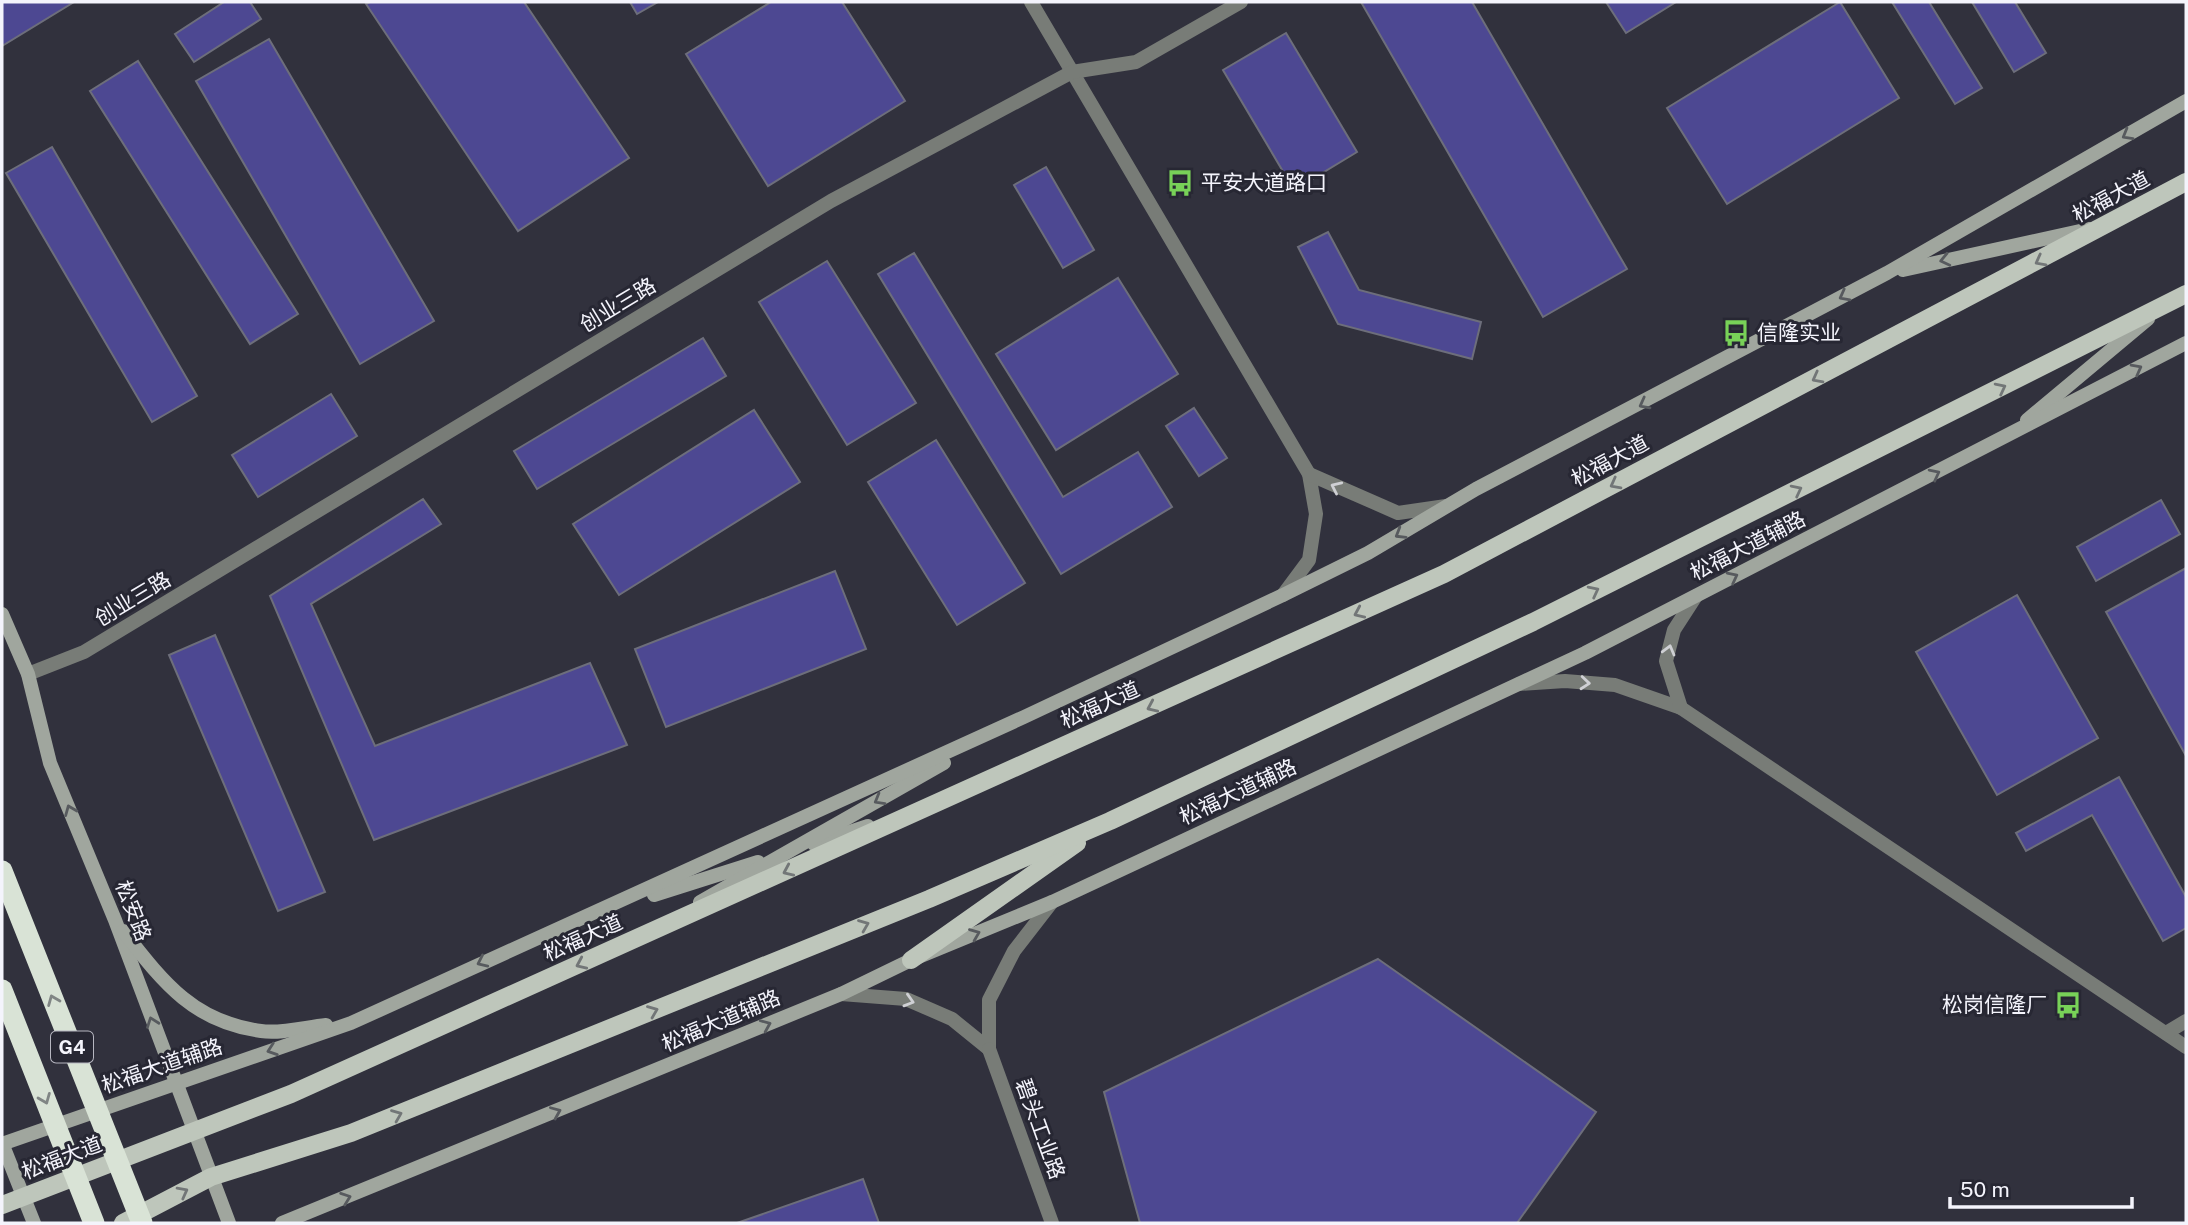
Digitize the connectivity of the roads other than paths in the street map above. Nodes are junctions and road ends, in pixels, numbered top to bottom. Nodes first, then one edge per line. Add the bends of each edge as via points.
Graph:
1 (1031, 2) edge
2 (1241, 2) edge
3 (1072, 72) junction
4 (2186, 101) edge
5 (2186, 182) edge
6 (2107, 225) junction
7 (1887, 274) junction
8 (2186, 294) edge
9 (2165, 306) junction
10 (2186, 343) edge
11 (2007, 437) junction
12 (1308, 474) junction
13 (1447, 506) junction
14 (1283, 595) junction
15 (1696, 596) junction
16 (2, 614) edge
17 (28, 674) junction
18 (1517, 684) junction
19 (1681, 708) junction
20 (1024, 717) junction
21 (936, 804) junction
22 (1110, 821) junction
23 (787, 852) junction
24 (2, 871) edge
25 (1052, 902) junction
26 (115, 920) junction
27 (566, 923) junction
28 (628, 943) junction
29 (911, 960) junction
30 (2, 990) edge
31 (841, 994) junction
32 (2186, 1021) edge
33 (351, 1023) junction
34 (2166, 1033) junction
35 (2186, 1047) edge
36 (989, 1049) junction
37 (175, 1083) junction
38 (193, 1131) junction
39 (2, 1144) edge
40 (211, 1177) junction
41 (24, 1197) junction
42 (2, 1205) edge
43 (322, 1207) junction
44 (34, 1223) edge
45 (94, 1223) edge
46 (123, 1223) edge
47 (142, 1223) edge
48 (229, 1223) edge
49 (282, 1223) edge
50 (312, 1223) edge
51 (1052, 1223) edge

1 - 3 street
2 - 3 street, 创业三路 via 1136,62
3 - 12 street
3 - 17 street, 创业三路 via 831,201 84,653
4 -> 7 main road, 松福大道辅路
5 - 6 main road, 松福大道
6 -> 7 main road
6 -> 21 main road, 松福大道 via 1444,574
7 -> 13 main road, 松福大道辅路
8 - 9 main road
9 - 11 main road
22 -> 9 main road via 1533,622
11 -> 10 main road, 松福大道辅路
15 -> 11 main road, 松福大道辅路
13 -> 12 street via 1398,513
12 - 14 street via 1317,514 1309,560
13 -> 14 main road, 松福大道辅路 via 1368,554
14 - 20 main road, 松福大道辅路
15 - 18 main road, 松福大道辅路
19 -> 15 street via 1666,661 1674,630
16 - 17 main road, 松安路
26 -> 17 main road, 松安路 via 50,763
18 -> 19 street via 1615,685
18 - 25 main road, 松福大道辅路
19 - 34 street
20 -> 23 main road, 松福大道辅路
20 - 27 main road, 松福大道辅路
21 - 23 main road, 松福大道辅路
21 -> 28 main road, 松福大道
22 - 29 main road
40 -> 22 main road via 351,1133
23 - 27 main road, 松福大道辅路
23 - 28 main road, 松福大道辅路
47 -> 24 highway, G4, bridge
29 -> 25 main road, 松福大道辅路
25 - 36 street via 1014,951 989,1000
26 - 33 main road via 161,979 207,1017 263,1031
37 -> 26 main road, 松安路
27 -> 33 main road, 松福大道辅路
28 -> 38 main road, 松福大道 via 291,1094
29 - 31 main road, 松福大道辅路
30 -> 45 highway, G4, bridge
31 -> 36 street via 906,999 952,1019
43 -> 31 main road, 松福大道辅路
32 - 34 street
33 -> 37 main road, 松福大道辅路
34 - 35 street
36 - 51 street, 碧头工业路
37 - 38 main road, 松安路
37 - 39 main road, 松福大道辅路
38 - 40 main road, 松安路
38 - 41 main road, 松福大道
39 - 41 main road
46 -> 40 main road
40 - 48 main road, 松安路
41 - 42 main road, 松福大道
41 - 44 main road
43 - 49 main road, 松福大道辅路
43 - 50 main road

